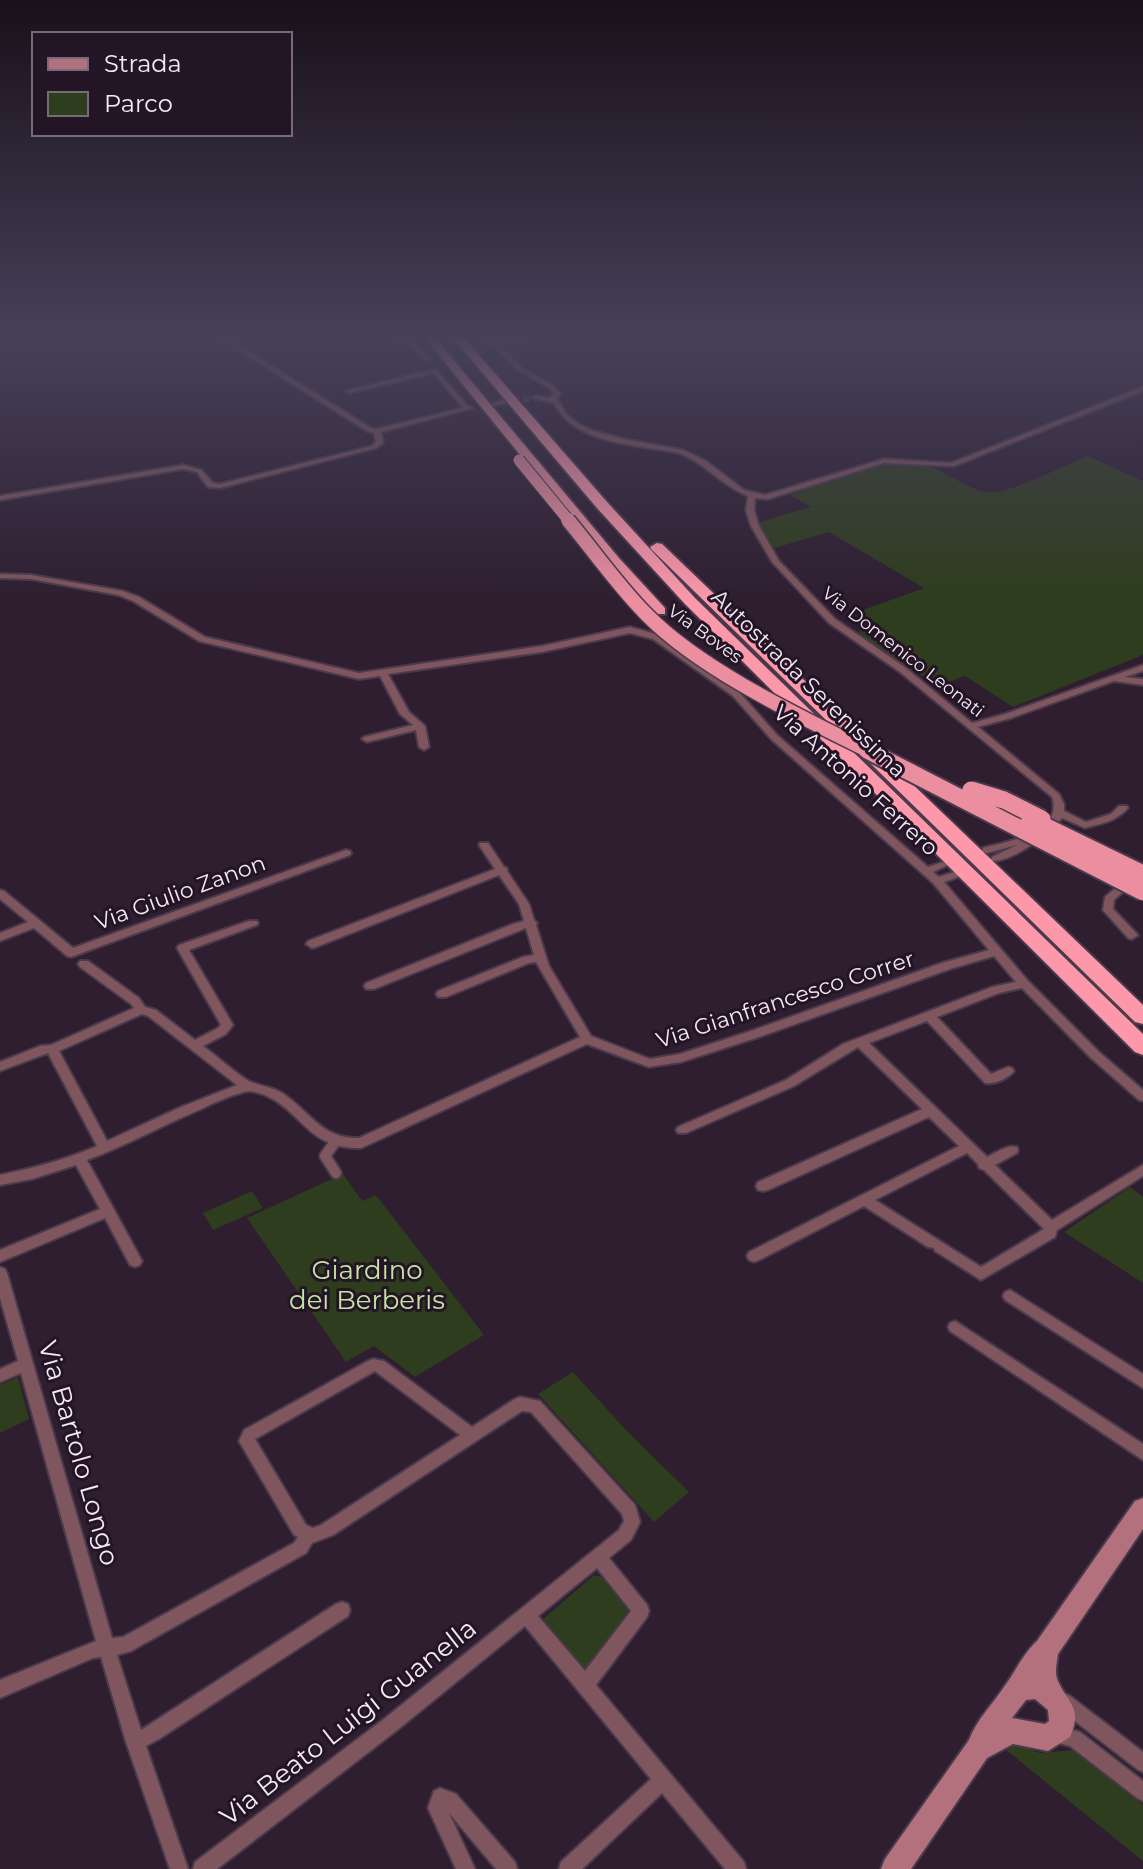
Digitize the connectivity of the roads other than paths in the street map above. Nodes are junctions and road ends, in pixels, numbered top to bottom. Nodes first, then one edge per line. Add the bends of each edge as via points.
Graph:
1 (359, 425) edge
2 (400, 425) edge
3 (491, 425) edge
4 (502, 425) edge
5 (533, 425) edge
6 (550, 425) edge
7 (575, 425) edge
8 (1052, 425) edge
9 (377, 431) junction
10 (751, 497) junction
11 (0, 498) edge
12 (0, 576) edge
13 (1143, 668) edge
14 (382, 672) junction
15 (1112, 679) junction
16 (1143, 682) edge
17 (420, 726) junction
18 (970, 726) junction
19 (367, 739) dead end
20 (424, 747) dead end
21 (963, 792) junction
22 (1123, 808) dead end
23 (1060, 813) junction
24 (1033, 837) junction
25 (484, 845) dead end
26 (987, 850) dead end
27 (346, 853) dead end
28 (996, 859) dead end
29 (1143, 862) edge
30 (943, 865) dead end
31 (503, 870) junction
32 (927, 871) junction
33 (1143, 874) edge
34 (954, 875) dead end
35 (937, 881) junction
36 (1143, 892) edge
37 (0, 893) edge
38 (1143, 905) edge
39 (36, 923) junction
40 (253, 923) dead end
41 (532, 923) junction
42 (1132, 935) dead end
43 (0, 937) edge
44 (312, 944) dead end
45 (995, 952) junction
46 (539, 958) junction
47 (84, 964) dead end
48 (1024, 984) junction
49 (370, 986) dead end
50 (442, 994) dead end
51 (141, 1010) junction
52 (929, 1016) junction
53 (1143, 1017) edge
54 (587, 1039) junction
55 (860, 1042) junction
56 (195, 1045) junction
57 (1143, 1047) edge
58 (52, 1049) junction
59 (0, 1067) edge
60 (1008, 1071) dead end
61 (247, 1086) junction
62 (1143, 1097) edge
63 (928, 1112) junction
64 (682, 1130) dead end
65 (335, 1142) junction
66 (103, 1146) junction
67 (966, 1148) junction
68 (1012, 1150) dead end
69 (80, 1160) junction
70 (984, 1165) junction
71 (1143, 1170) edge
72 (336, 1173) dead end
73 (0, 1180) edge
74 (763, 1186) dead end
75 (863, 1199) junction
76 (107, 1212) junction
77 (1051, 1227) junction
78 (0, 1256) edge
79 (754, 1256) dead end
80 (135, 1261) dead end
81 (0, 1273) edge
82 (1010, 1296) dead end
83 (955, 1327) dead end
84 (26, 1364) junction
85 (0, 1376) edge
86 (1143, 1382) edge
87 (471, 1435) junction
88 (1143, 1453) edge
89 (1143, 1509) edge
90 (308, 1535) junction
91 (598, 1557) junction
92 (342, 1610) dead end
93 (526, 1614) junction
94 (109, 1648) junction
95 (1046, 1650) junction
96 (585, 1685) junction
97 (0, 1689) edge
98 (1014, 1695) junction
99 (1053, 1695) junction
100 (1026, 1733) junction
101 (1053, 1736) junction
102 (135, 1742) junction
103 (978, 1749) junction
104 (1143, 1763) edge
105 (663, 1780) junction
106 (1143, 1792) edge
107 (179, 1869) edge
108 (202, 1869) edge
109 (466, 1869) edge
110 (508, 1869) edge
111 (568, 1869) edge
112 (737, 1869) edge
113 (895, 1869) edge

1 - 9 street
2 - 9 street
3 - 21 highway, Via Boves, bridge via 665,631 790,712
4 - 21 highway, Via Boves via 635,585 688,635 749,677
5 - 57 highway, Autostrada Serenissima via 690,601
6 - 53 highway, Autostrada Serenissima via 683,573
7 - 10 street via 698,457
8 - 10 street via 952,465 884,461
9 - 11 street via 380,443 374,447 220,486 183,467
10 - 18 street, Via Domenico Leonati via 755,526 801,591 840,628 903,670
12 - 14 street, Via Antonio Ferrero via 120,593 202,639 245,651 351,675
13 - 15 street
14 - 17 street via 405,714
14 - 32 street, Via Antonio Ferrero via 542,649 630,630 650,634 736,694 798,759
15 - 16 street
15 - 18 street
17 - 19 street
17 - 20 street
18 - 23 street, Via Domenico Leonati via 1049,787
21 - 29 highway, bridge via 1004,800
21 - 33 highway, Via Boves, bridge
21 - 36 highway, Via Boves, bridge
21 - 38 highway, bridge
22 - 23 street via 1115,816 1085,825
23 - 24 street via 1054,824
24 - 26 street
24 - 28 street via 1017,852
25 - 31 street
27 - 39 street, Via Giulio Zanon via 75,952
30 - 32 street
31 - 41 street
31 - 44 street
32 - 35 street, Via Antonio Ferrero
33 - 42 street via 1115,892 1108,904 1112,917
34 - 35 street
35 - 45 street, Via Antonio Ferrero
37 - 39 street, Via Giulio Zanon
39 - 43 street
40 - 56 street via 183,948 227,1025
41 - 46 street
41 - 49 street
45 - 48 street, Via Antonio Ferrero
45 - 54 street, Via Gianfrancesco Correr via 657,1064
46 - 50 street
46 - 54 street
47 - 51 street
48 - 52 street
48 - 62 street, Via Antonio Ferrero
51 - 56 street
51 - 58 street
52 - 55 street
52 - 60 street via 989,1080
54 - 65 street via 361,1143
55 - 63 street
55 - 64 street via 790,1083
56 - 61 street
58 - 59 street
58 - 66 street
61 - 65 street via 272,1092
61 - 66 street
63 - 67 street
63 - 74 street
65 - 72 street via 325,1156
66 - 69 street
67 - 70 street
67 - 75 street
68 - 70 street
69 - 73 street
69 - 76 street
70 - 77 street
71 - 77 street
75 - 77 street via 981,1274 1050,1233
75 - 79 street
76 - 78 street
76 - 80 street
81 - 84 street, Via Bartolo Longo
82 - 86 street
83 - 88 street
84 - 85 street
84 - 94 street, Via Bartolo Longo
87 - 90 street via 327,1530
87 - 90 street via 379,1365 249,1435 247,1441 280,1498
87 - 91 street, Via Beato Luigi Guanella via 520,1404 535,1406 629,1510 630,1529
89 - 95 main road
90 - 94 street via 300,1548 235,1586 125,1645
91 - 93 street, Via Beato Luigi Guanella
91 - 96 street via 641,1611
92 - 102 street
93 - 96 street
93 - 108 street, Via Beato Luigi Guanella
94 - 97 street
94 - 102 street, Via Bartolo Longo
95 - 98 main road via 1029,1664
95 - 99 main road via 1043,1677
96 - 105 street
98 - 99 main road via 1035,1686
98 - 100 main road via 1014,1720
98 - 103 main road via 985,1729
99 - 101 main road via 1063,1716
99 - 104 street
100 - 101 main road
100 - 103 main road via 1004,1733
101 - 106 street via 1074,1738
102 - 107 street, Via Bartolo Longo
103 - 113 main road
105 - 111 street
105 - 112 street
109 - 110 street via 437,1808 440,1797 450,1800

